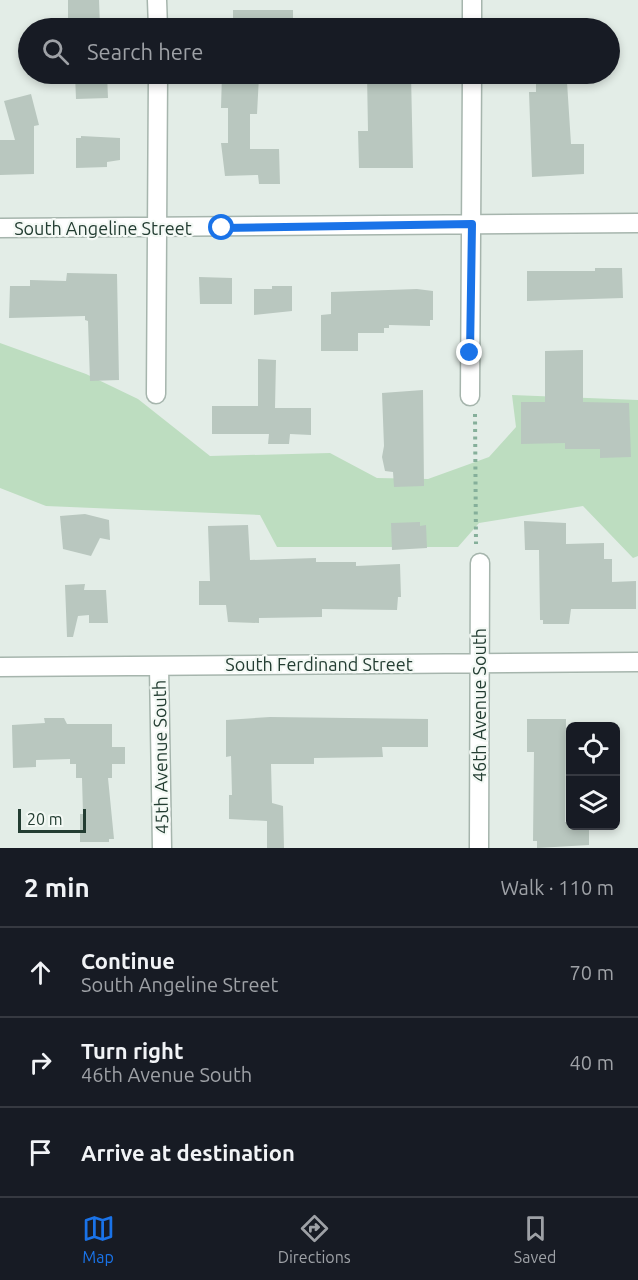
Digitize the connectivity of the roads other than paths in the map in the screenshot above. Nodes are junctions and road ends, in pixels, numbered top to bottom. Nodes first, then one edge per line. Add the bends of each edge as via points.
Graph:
1 (158, 0) edge
2 (472, 0) edge
3 (158, 18) edge
4 (472, 18) edge
5 (158, 84) edge
6 (472, 84) edge
7 (638, 223) edge
8 (472, 224) junction
9 (0, 228) edge
10 (158, 229) junction
11 (156, 394) dead end
12 (472, 403) road end
13 (480, 563) dead end
14 (638, 662) edge
15 (480, 663) junction
16 (159, 666) junction
17 (0, 667) edge
18 (162, 848) edge
19 (479, 848) edge

1 - 3 street
2 - 4 street
5 - 10 street
6 - 8 street
7 - 8 street, South Angeline Street
8 - 10 street, South Angeline Street
8 - 12 street
9 - 10 street, South Angeline Street
10 - 11 street
13 - 15 street, 46th Avenue South
14 - 15 street, South Ferdinand Street
15 - 16 street, South Ferdinand Street
15 - 19 street, 46th Avenue South
16 - 17 street, South Ferdinand Street
16 - 18 street, 45th Avenue South

